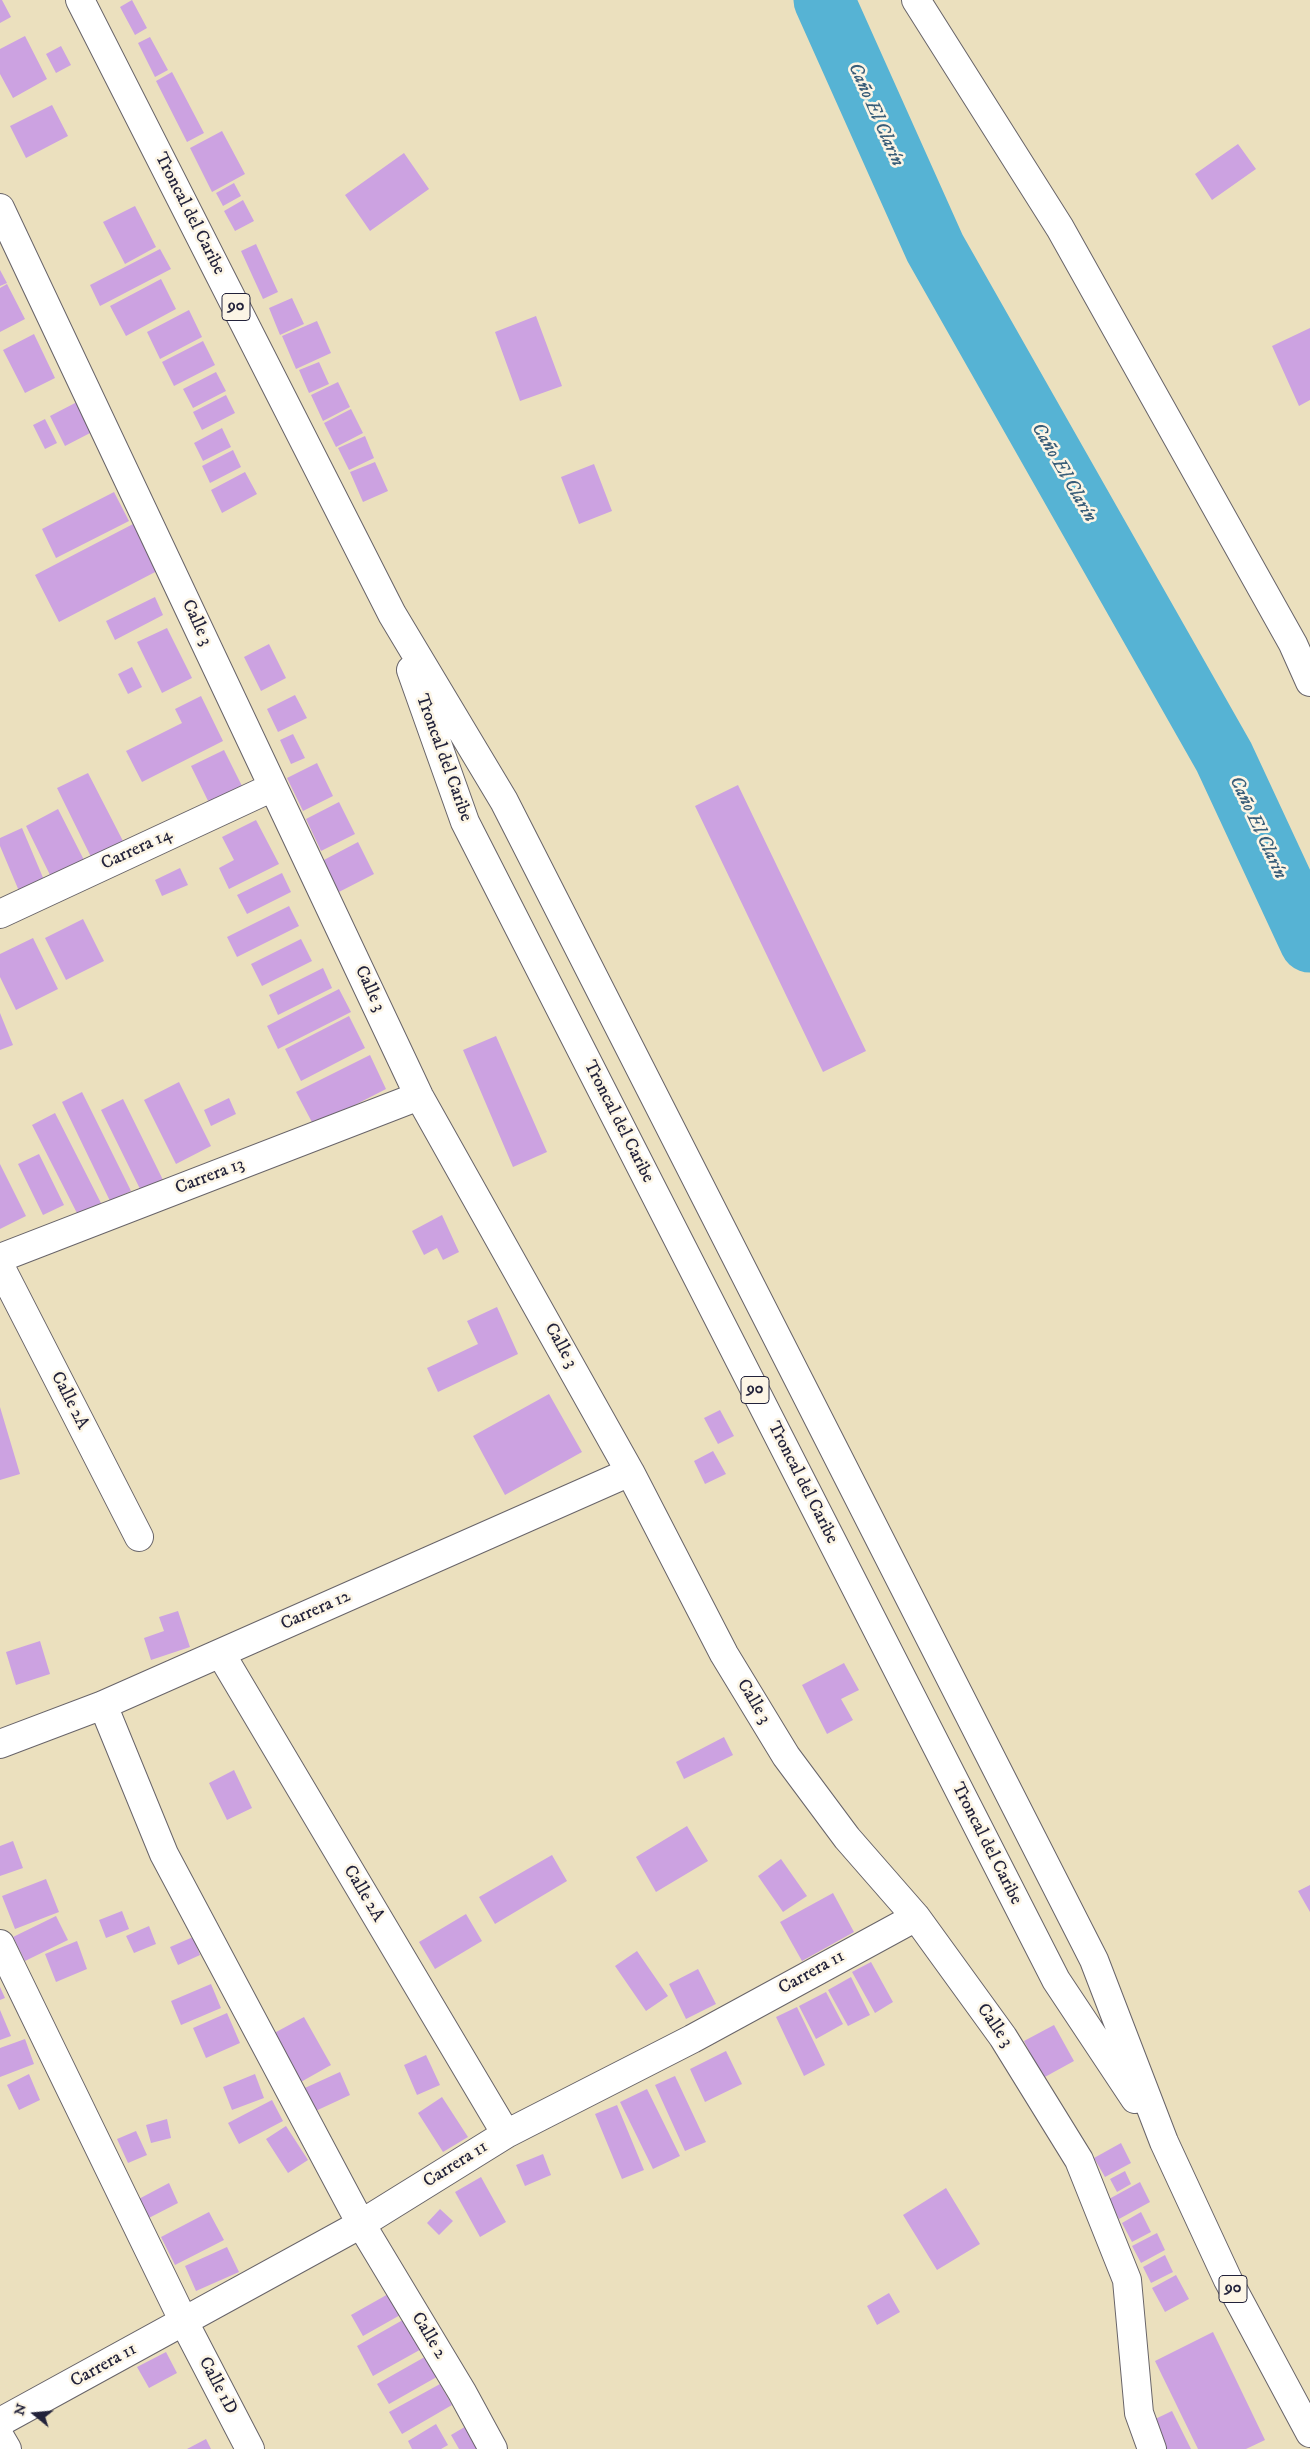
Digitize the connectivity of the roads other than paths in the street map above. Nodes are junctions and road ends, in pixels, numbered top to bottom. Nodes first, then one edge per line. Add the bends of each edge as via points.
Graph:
1 (80, 0) edge
2 (916, 0) edge
3 (0, 208) edge
4 (392, 614) junction
5 (1310, 682) edge
6 (274, 787) junction
7 (0, 914) edge
8 (419, 1096) junction
9 (0, 1258) edge
10 (0, 1266) edge
11 (630, 1472) junction
12 (138, 1537) dead end
13 (221, 1654) junction
14 (103, 1705) junction
15 (0, 1744) edge
16 (916, 1917) junction
17 (0, 1944) edge
18 (506, 2134) junction
19 (1164, 2142) junction
20 (362, 2224) junction
21 (184, 2322) junction
22 (0, 2422) edge
23 (1310, 2433) edge
24 (0, 2437) edge
25 (7, 2449) edge
26 (250, 2449) edge
27 (494, 2449) edge
28 (1152, 2449) edge

1 - 4 main road, Troncal del Caribe / 90
2 - 5 main road via 1060,228 1293,644
3 - 6 main road, Calle 3
4 - 19 main road, Troncal del Caribe / 90 via 504,801 1094,1960
4 - 19 main road, Troncal del Caribe / 90 via 465,822 1056,1980
6 - 7 main road, Carrera 14
6 - 8 main road, Calle 3
8 - 9 main road, Carrera 13
8 - 11 main road, Calle 3
10 - 12 main road, Calle 2A
11 - 13 main road, Carrera 12
11 - 16 main road, Calle 3 via 724,1654 786,1756 847,1838
13 - 14 main road, Carrera 12
13 - 18 main road, Calle 2A
14 - 15 main road, Carrera 12
14 - 20 main road, Calle 2 via 164,1854
16 - 18 main road, Carrera 11 via 692,2039
16 - 28 main road, Calle 3 via 1003,2037 1079,2160 1127,2280 1139,2413
17 - 21 main road, Calle 1D
18 - 20 main road, Carrera 11
19 - 23 main road, Troncal del Caribe / 90 via 1228,2280
20 - 21 main road, Carrera 11
20 - 27 main road, Calle 2
21 - 22 main road, Carrera 11
21 - 26 main road, Calle 1D
24 - 25 main road

